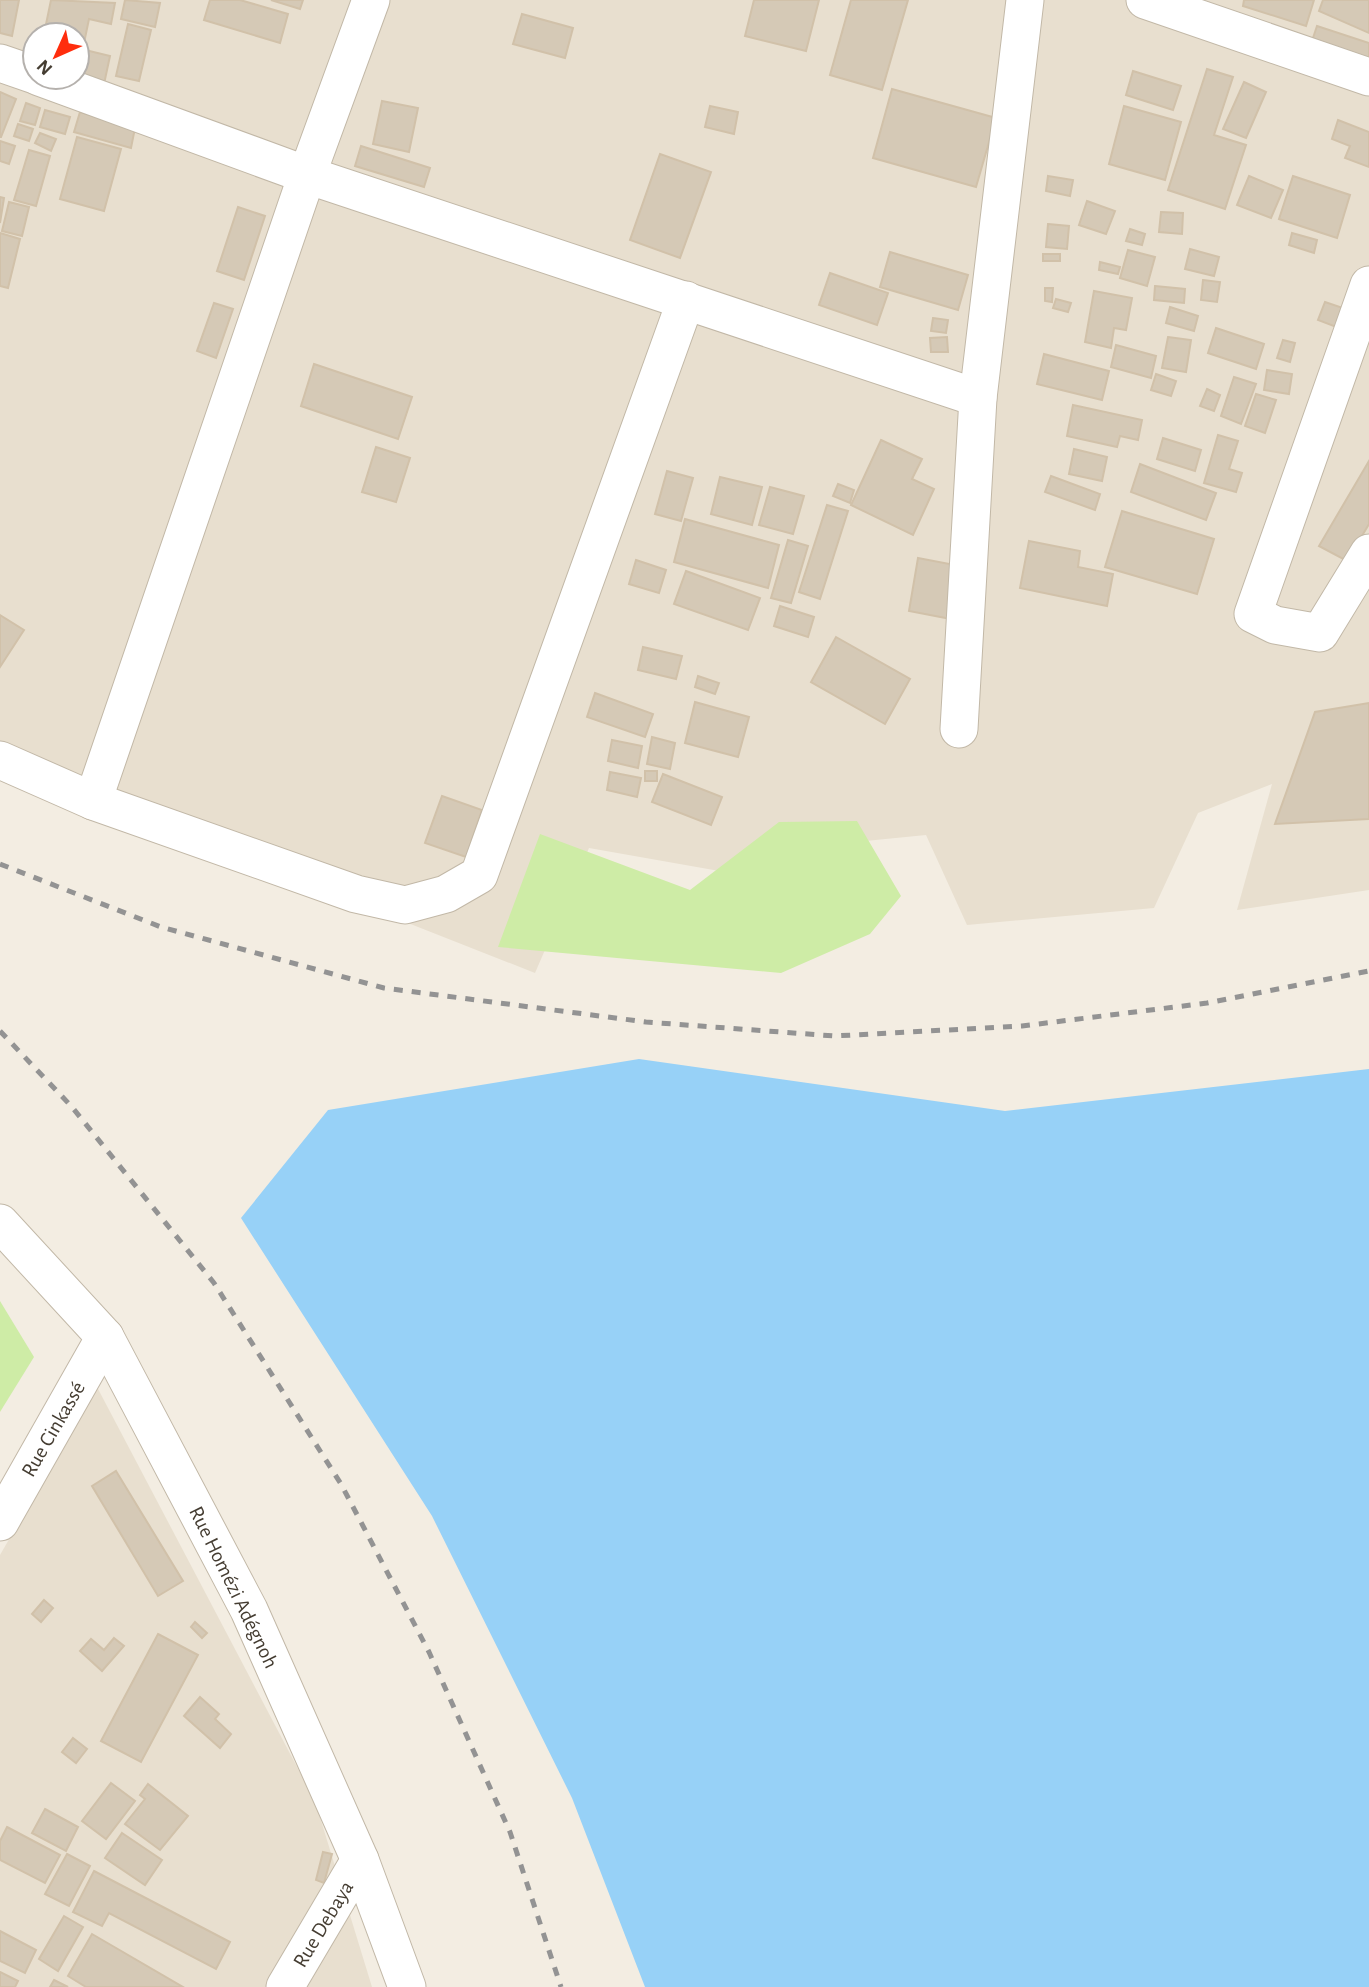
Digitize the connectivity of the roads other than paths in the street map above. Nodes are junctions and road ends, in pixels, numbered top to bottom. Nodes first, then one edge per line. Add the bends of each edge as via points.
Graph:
1 (371, 0) edge
2 (1025, 0) edge
3 (1145, 0) edge
4 (0, 63) edge
5 (21, 70) edge
6 (1369, 76) edge
7 (78, 91) edge
8 (307, 175) junction
9 (1369, 285) edge
10 (686, 300) junction
11 (978, 398) junction
12 (1369, 553) edge
13 (959, 729) dead end
14 (0, 760) edge
15 (93, 802) junction
16 (0, 1223) edge
17 (105, 1336) junction
18 (0, 1522) edge
19 (360, 1860) junction
20 (285, 1987) edge
21 (407, 1987) edge

1 - 8 street
2 - 11 street
3 - 6 street
4 - 5 street
7 - 8 street
8 - 10 street
8 - 15 street
9 - 12 street via 1253,614 1275,625 1320,633
10 - 11 street
10 - 15 street via 479,875 446,894 405,905 356,894
11 - 13 street
14 - 15 street
16 - 17 street, Rue Homézi Adégnoh
17 - 18 street, Rue Cinkassé
17 - 19 street, Rue Homézi Adégnoh via 249,1610
19 - 20 street, Rue Debaya
19 - 21 street, Rue Homézi Adégnoh

